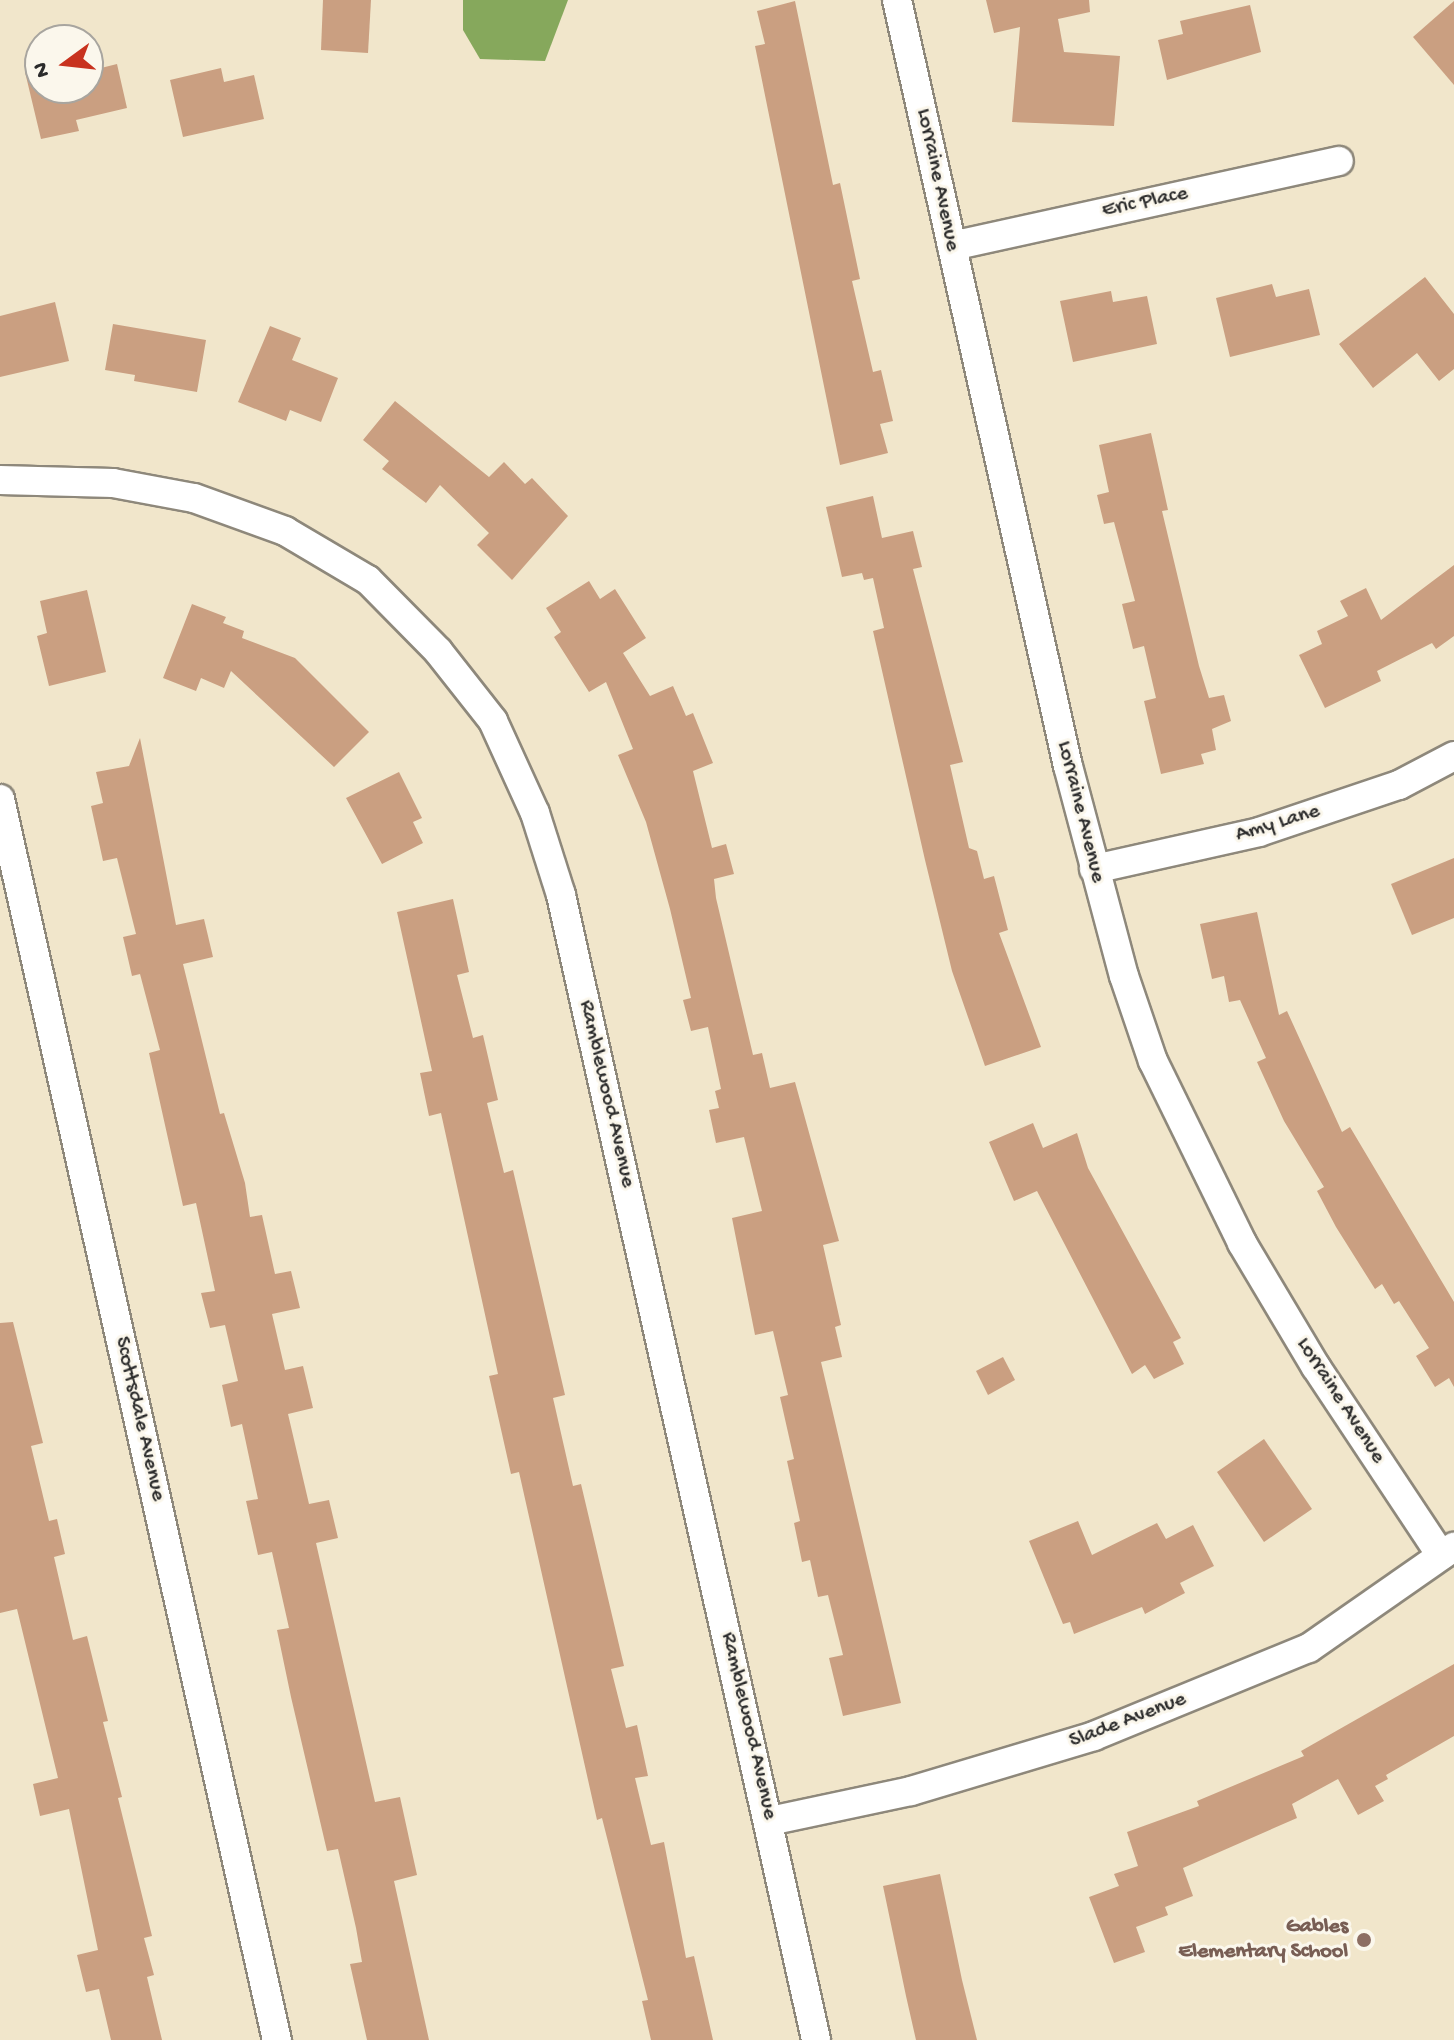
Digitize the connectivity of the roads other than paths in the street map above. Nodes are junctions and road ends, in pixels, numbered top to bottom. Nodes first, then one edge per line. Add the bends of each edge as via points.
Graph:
1 (897, 0) edge
2 (1339, 161) dead end
3 (952, 246) junction
4 (0, 480) edge
5 (1454, 756) edge
6 (0, 799) edge
7 (1094, 869) junction
8 (1448, 1551) edge
9 (770, 1821) junction
10 (277, 2040) edge
11 (816, 2040) edge

1 - 3 street, Lorraine Avenue
2 - 3 street, Eric Place
3 - 7 street, Lorraine Avenue
4 - 9 street, Ramblewood Avenue via 113,483 194,498 285,531 368,580 438,651 493,721 535,813 561,895
5 - 7 street, Amy Lane via 1399,785 1259,832
6 - 10 street, Scottsdale Avenue
7 - 8 street, Lorraine Avenue via 1148,1047 1187,1139 1316,1367
8 - 9 street, Slade Avenue via 1309,1648 1094,1736 911,1791
9 - 11 street, Ramblewood Avenue

